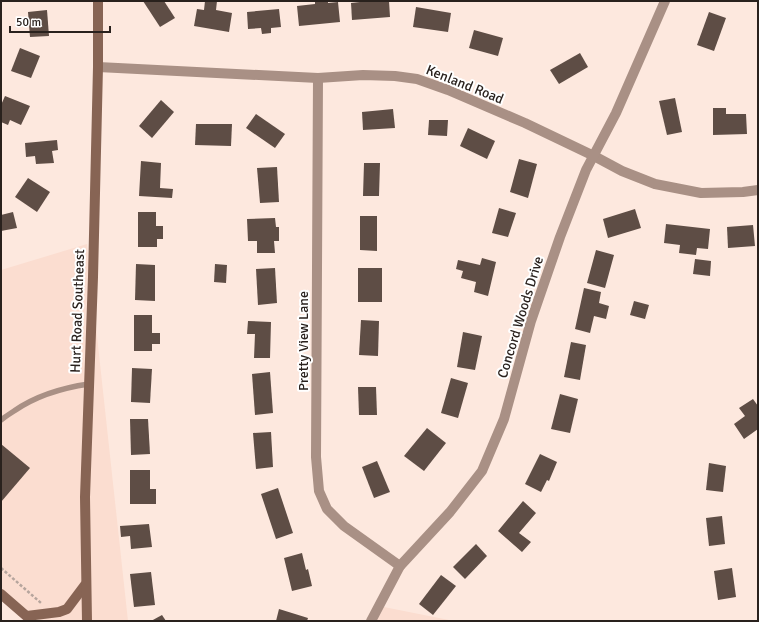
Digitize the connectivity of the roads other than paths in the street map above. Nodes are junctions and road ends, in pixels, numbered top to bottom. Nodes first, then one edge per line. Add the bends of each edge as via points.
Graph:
1 (98, 1) edge
2 (665, 1) edge
3 (98, 66) junction
4 (318, 78) junction
5 (594, 156) junction
6 (758, 190) edge
7 (89, 384) junction
8 (1, 420) edge
9 (400, 566) junction
10 (85, 585) junction
11 (1, 594) edge
12 (30, 619) edge
13 (87, 621) edge
14 (371, 621) edge

1 - 3 street, Hurt Road Southeast
2 - 5 street, Concord Woods Drive
3 - 4 street, Kenland Road
3 - 7 street, Hurt Road Southeast
4 - 5 street, Kenland Road via 363,75 417,79 524,123
4 - 9 street, Pretty View Lane via 316,457 319,491 327,509 344,526
5 - 6 street, Kenland Road via 655,184 701,193
5 - 9 street, Concord Woods Drive via 586,170 558,244 531,321 504,419 482,471 450,512
7 - 8 lane via 44,394
7 - 10 street, Hurt Road Southeast via 84,497
9 - 14 street, Concord Woods Drive
10 - 12 street via 67,609
10 - 13 street, Hurt Road Southeast
11 - 12 street

